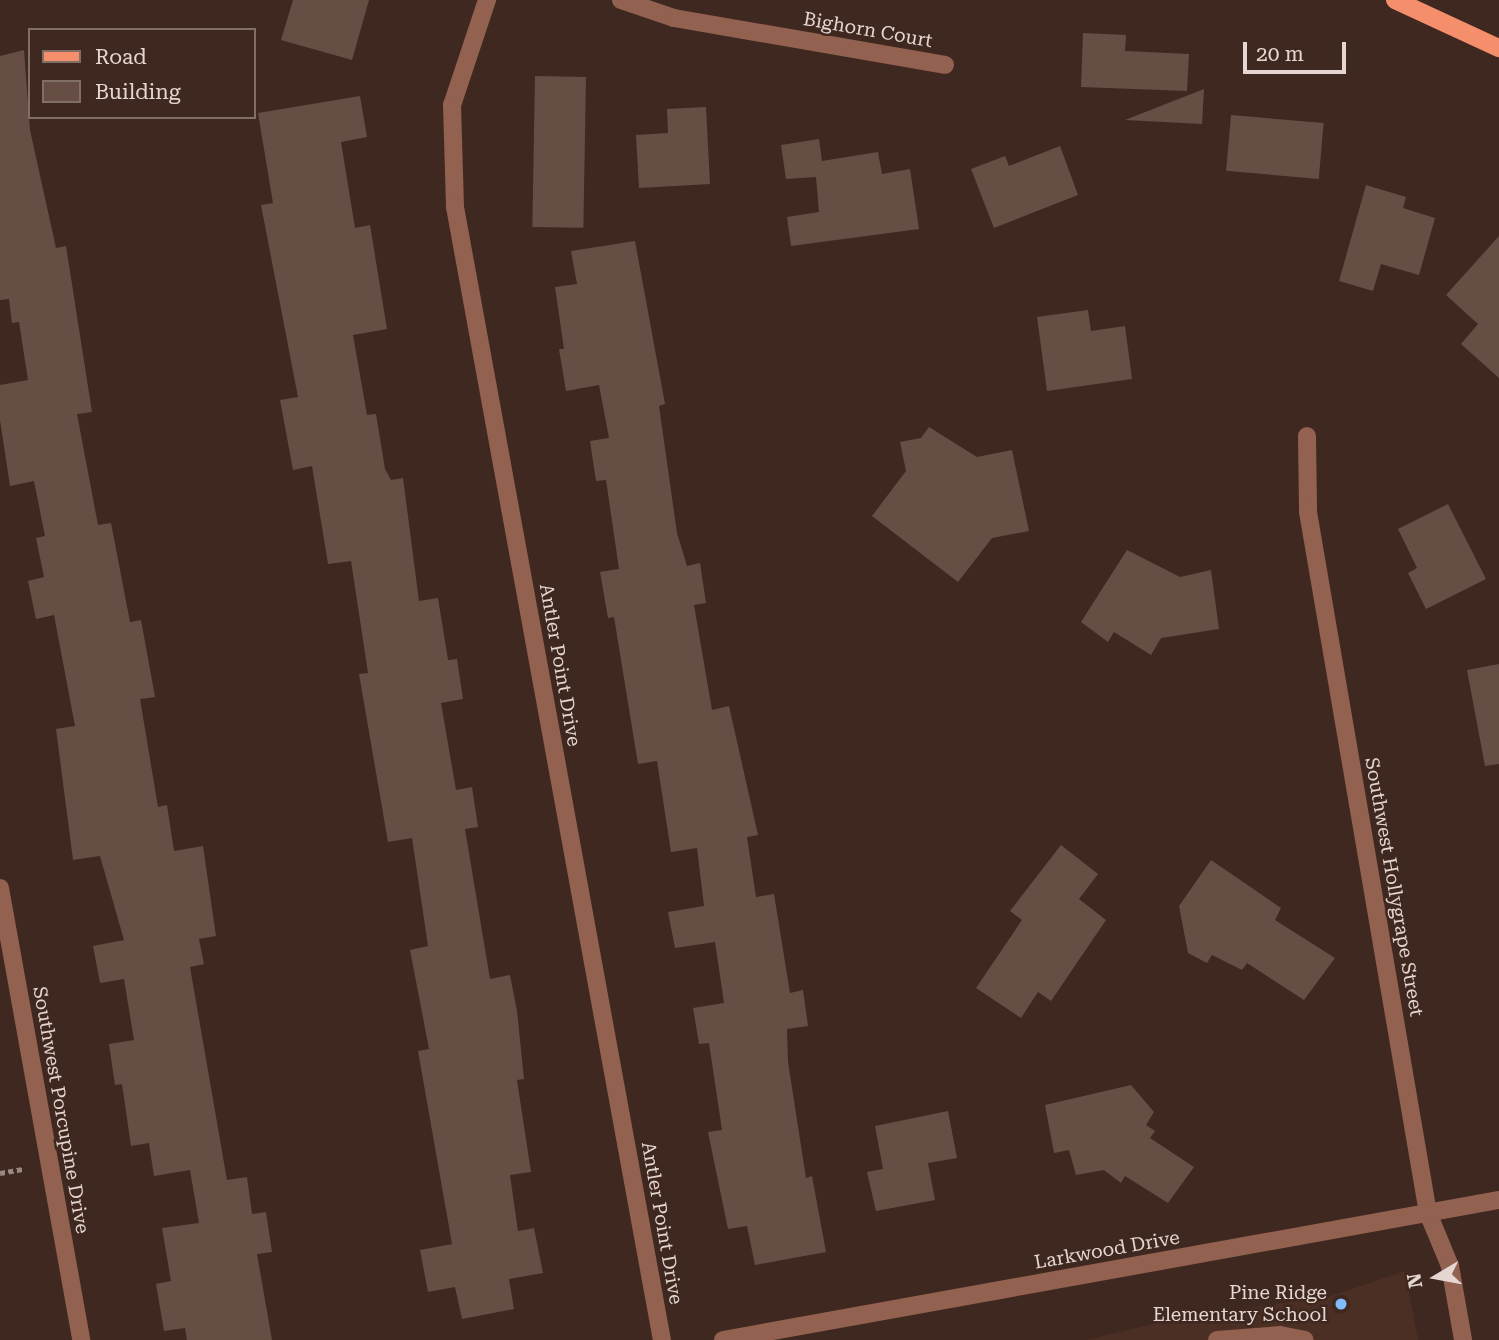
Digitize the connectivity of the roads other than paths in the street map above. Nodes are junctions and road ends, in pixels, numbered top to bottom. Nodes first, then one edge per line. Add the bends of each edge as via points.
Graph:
1 (488, 0) edge
2 (621, 0) edge
3 (1395, 0) edge
4 (1499, 48) edge
5 (944, 65) dead end
6 (1307, 436) dead end
7 (0, 888) edge
8 (1499, 1200) edge
9 (1428, 1213) junction
10 (81, 1340) edge
11 (662, 1340) edge
12 (723, 1340) edge
13 (1217, 1340) edge
14 (1305, 1340) edge
15 (1463, 1340) edge

1 - 11 street, Antler Point Drive via 452,104 455,207
2 - 5 street, Bighorn Court via 674,18
3 - 4 main road
6 - 9 street, Southwest Hollygrape Street via 1308,512
7 - 10 street, Southwest Porcupine Drive
8 - 9 street, Larkwood Drive
9 - 12 street, Larkwood Drive
9 - 15 street, Southwest Hollygrape Street via 1450,1266
13 - 14 street via 1280,1335

